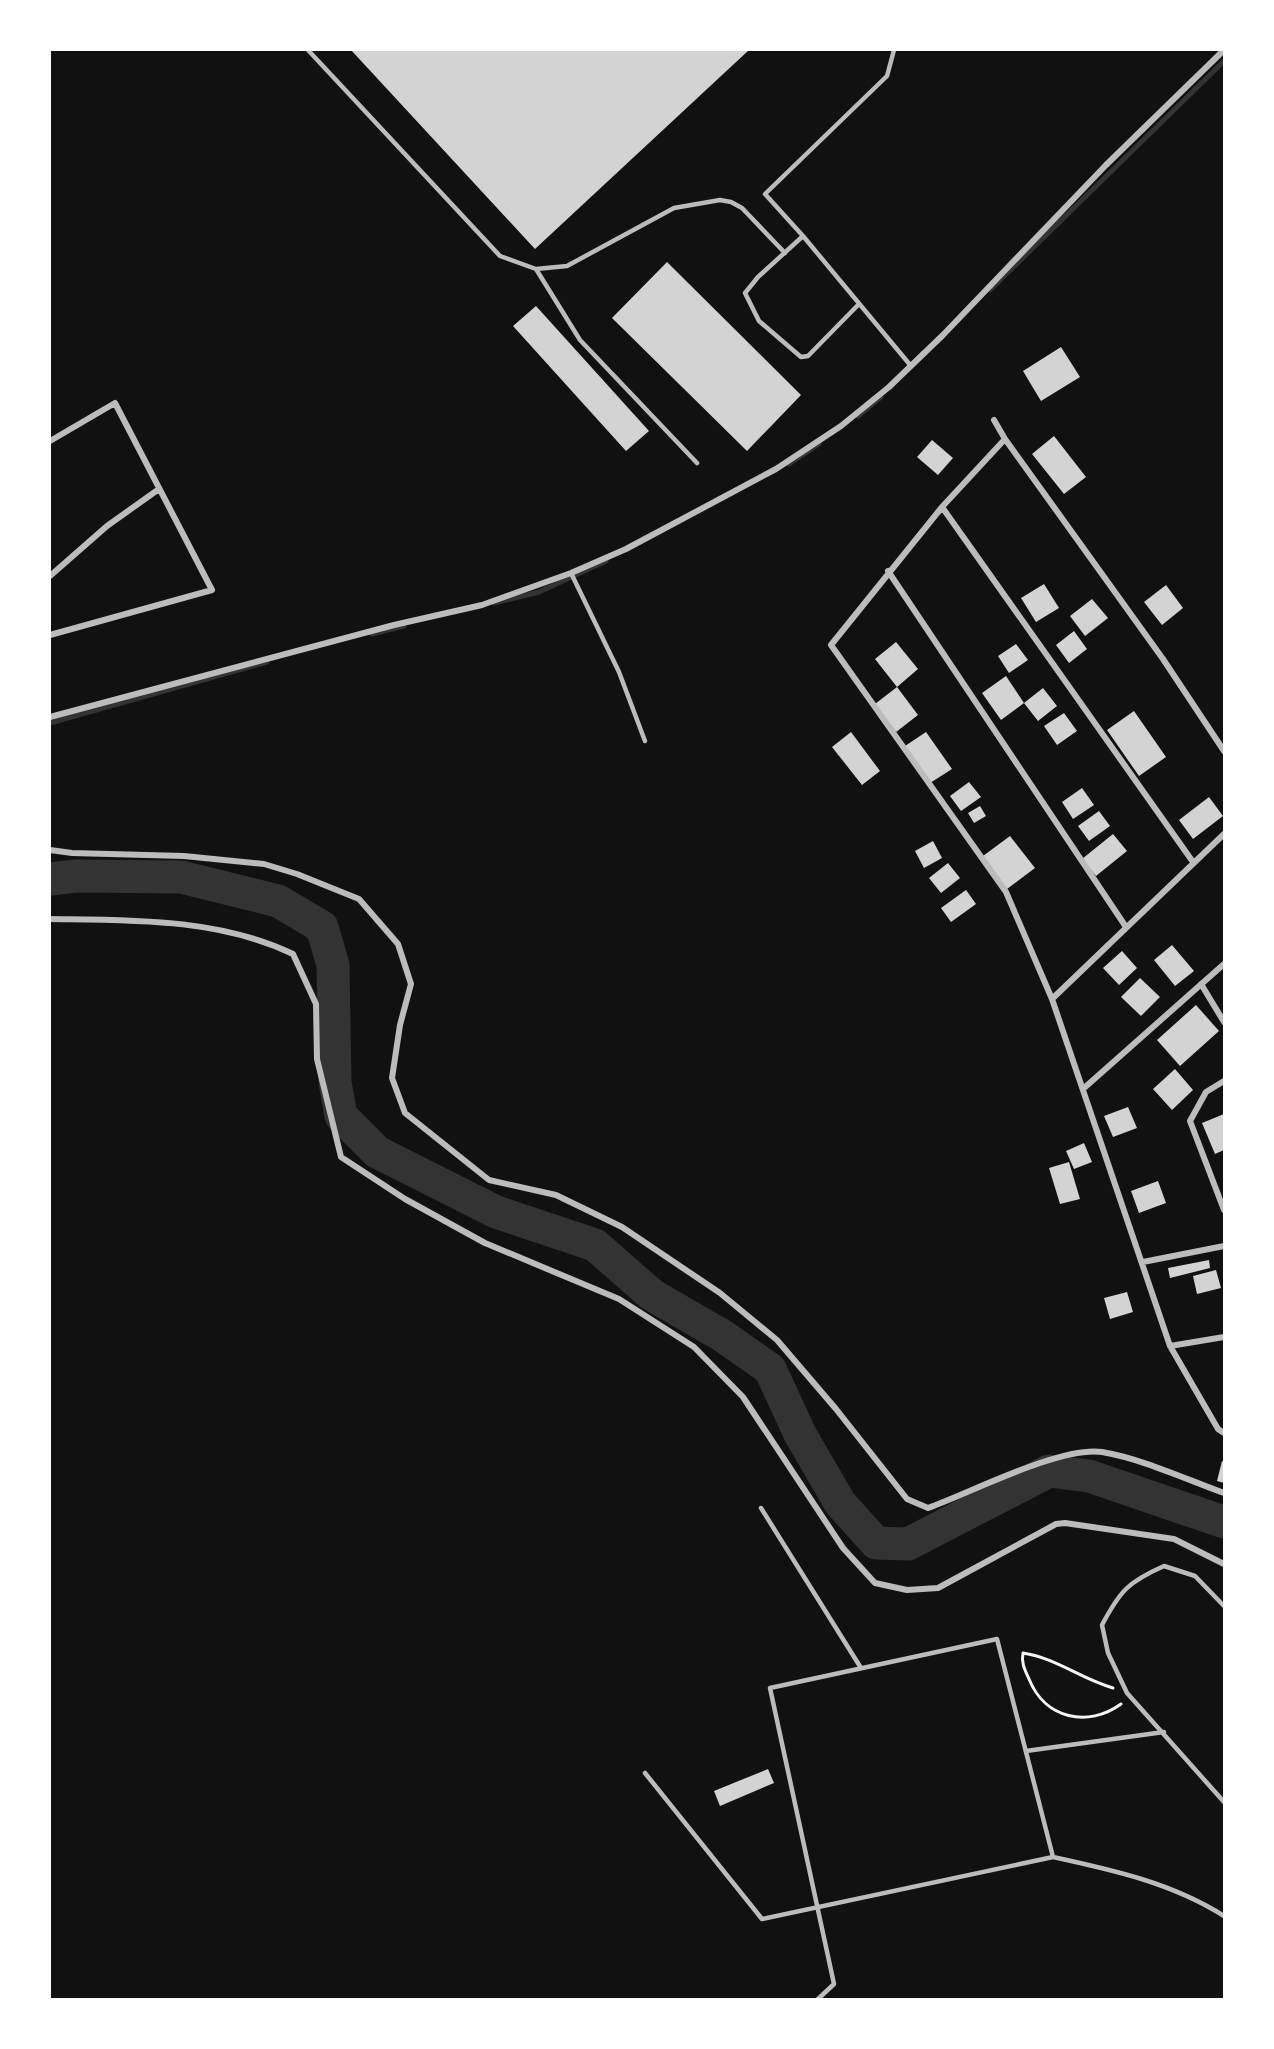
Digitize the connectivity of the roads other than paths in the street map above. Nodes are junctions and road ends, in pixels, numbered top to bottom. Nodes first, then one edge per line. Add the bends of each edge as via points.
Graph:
1 (308, 50) edge
2 (894, 50) edge
3 (1224, 50) edge
4 (803, 236) junction
5 (785, 253) junction
6 (536, 269) junction
7 (858, 305) junction
8 (911, 366) junction
9 (994, 420) dead end
10 (1005, 439) junction
11 (50, 441) edge
12 (697, 463) dead end
13 (159, 489) junction
14 (942, 507) junction
15 (888, 571) junction
16 (571, 573) junction
17 (50, 576) edge
18 (50, 634) edge
19 (50, 717) edge
20 (645, 741) dead end
21 (1224, 750) edge
22 (1224, 834) edge
23 (50, 850) edge
24 (1193, 862) junction
25 (50, 919) edge
26 (1126, 927) junction
27 (1224, 964) edge
28 (1201, 984) junction
29 (1052, 999) junction
30 (1224, 1022) edge
31 (1224, 1081) edge
32 (1083, 1089) junction
33 (1224, 1210) edge
34 (1224, 1245) edge
35 (1143, 1262) junction
36 (1224, 1337) edge
37 (1170, 1346) junction
38 (1221, 1431) edge
39 (1224, 1493) edge
40 (761, 1508) dead end
41 (1224, 1564) edge
42 (1224, 1606) edge
43 (861, 1668) junction
44 (1164, 1732) junction
45 (1026, 1751) junction
46 (645, 1773) dead end
47 (1224, 1802) edge
48 (1053, 1857) junction
49 (819, 1909) junction
50 (1224, 1916) edge
51 (817, 2000) edge

1 - 6 lane via 500,256
2 - 4 lane via 887,76 765,194
3 - 8 street
4 - 5 lane
4 - 7 lane
5 - 6 lane via 742,208 720,200 674,208 567,266
5 - 7 lane via 745,293 759,321 801,357 814,352
6 - 12 lane via 580,340
7 - 8 lane
8 - 16 street via 841,426 776,469 626,549
9 - 10 street
10 - 14 street
10 - 21 street
11 - 13 street via 115,403
13 - 17 street via 106,526
13 - 18 street via 212,590
14 - 15 street
14 - 24 street
15 - 26 street
15 - 29 street via 831,645 1006,892
16 - 19 street via 482,605
16 - 20 lane via 619,672
22 - 24 street
23 - 39 street via 264,864 359,900 398,944 411,984 392,1078 405,1113 489,1180 556,1195 612,1222 720,1293 777,1340 907,1499 928,1508 1079,1452 1102,1452
24 - 26 street
25 - 41 street via 194,925 266,941 293,954 316,1004 317,1059 342,1157 405,1199 475,1238 619,1299 694,1347 743,1397 843,1548 875,1583 907,1590 938,1588 1056,1524 1065,1523 1174,1539
26 - 29 street
27 - 28 street
28 - 30 street
28 - 32 street
29 - 32 street
31 - 33 street via 1206,1092 1190,1120
32 - 35 street
34 - 35 street
35 - 37 street
36 - 37 street
37 - 38 street
40 - 43 lane
42 - 44 lane via 1195,1576 1164,1566 1136,1579 1116,1600 1102,1625 1108,1653 1128,1695
43 - 45 lane via 997,1639
43 - 49 lane via 770,1688
44 - 45 lane
44 - 47 lane
45 - 48 lane
46 - 49 lane via 762,1919
48 - 49 lane
48 - 50 lane via 1119,1871 1198,1899
49 - 51 lane via 834,1984

